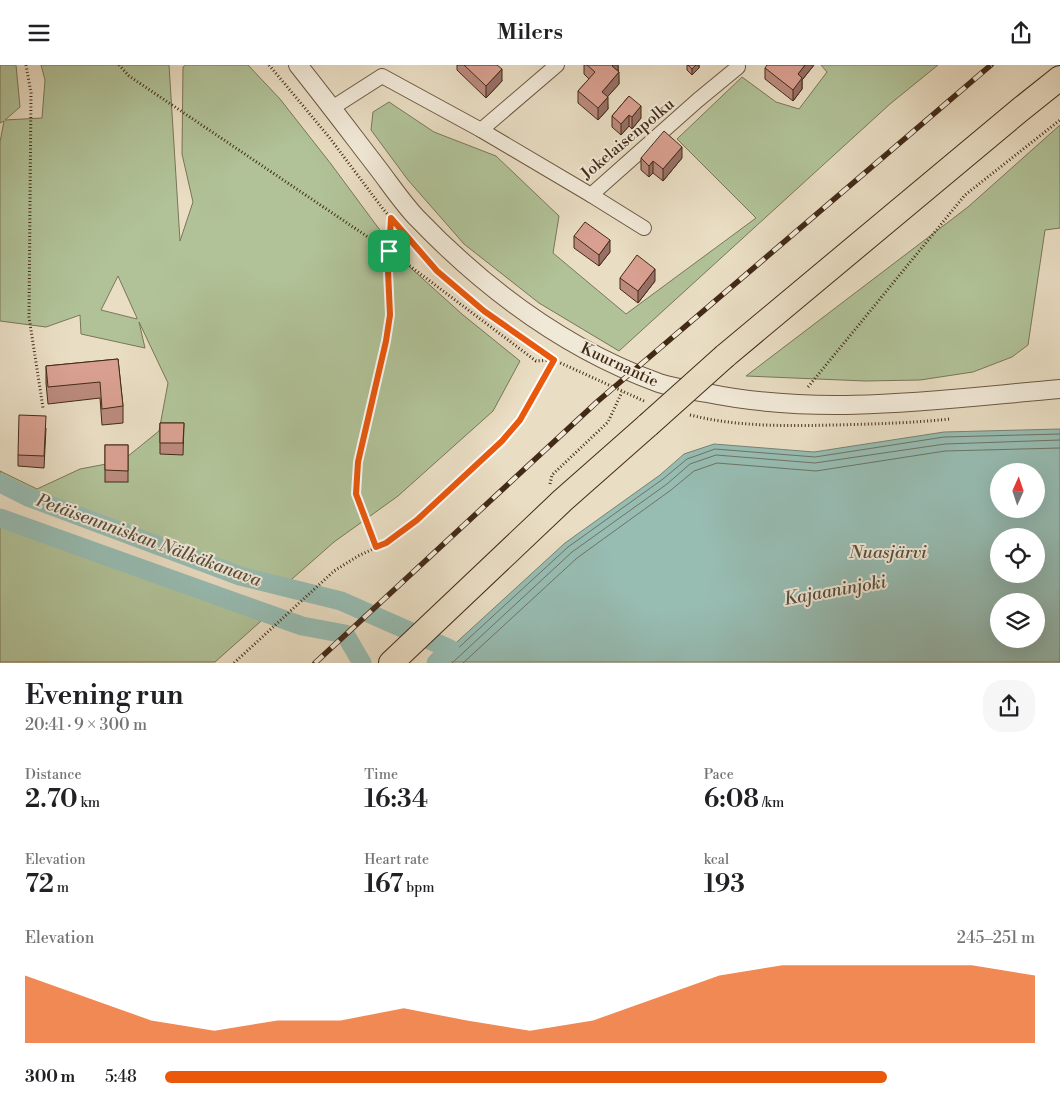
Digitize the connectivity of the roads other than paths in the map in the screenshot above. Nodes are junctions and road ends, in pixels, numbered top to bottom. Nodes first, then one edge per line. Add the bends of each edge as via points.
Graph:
1 (298, 65) edge
2 (557, 65) edge
3 (738, 67) dead end
4 (1060, 79) edge
5 (332, 108) junction
6 (481, 130) junction
7 (591, 195) junction
8 (644, 228) dead end
9 (1060, 389) edge
10 (391, 663) edge

1 - 5 street, Kuurnantie
2 - 6 street
3 - 7 street, Jokelaisenpolku
4 - 10 highway, bridge via 725,356 563,500
5 - 6 street, Jokelaisenpolku via 382,76
5 - 9 street, Kuurnantie via 414,215 454,256 551,331 660,384 738,399 794,405 852,406
6 - 7 street, Jokelaisenpolku
7 - 8 street

